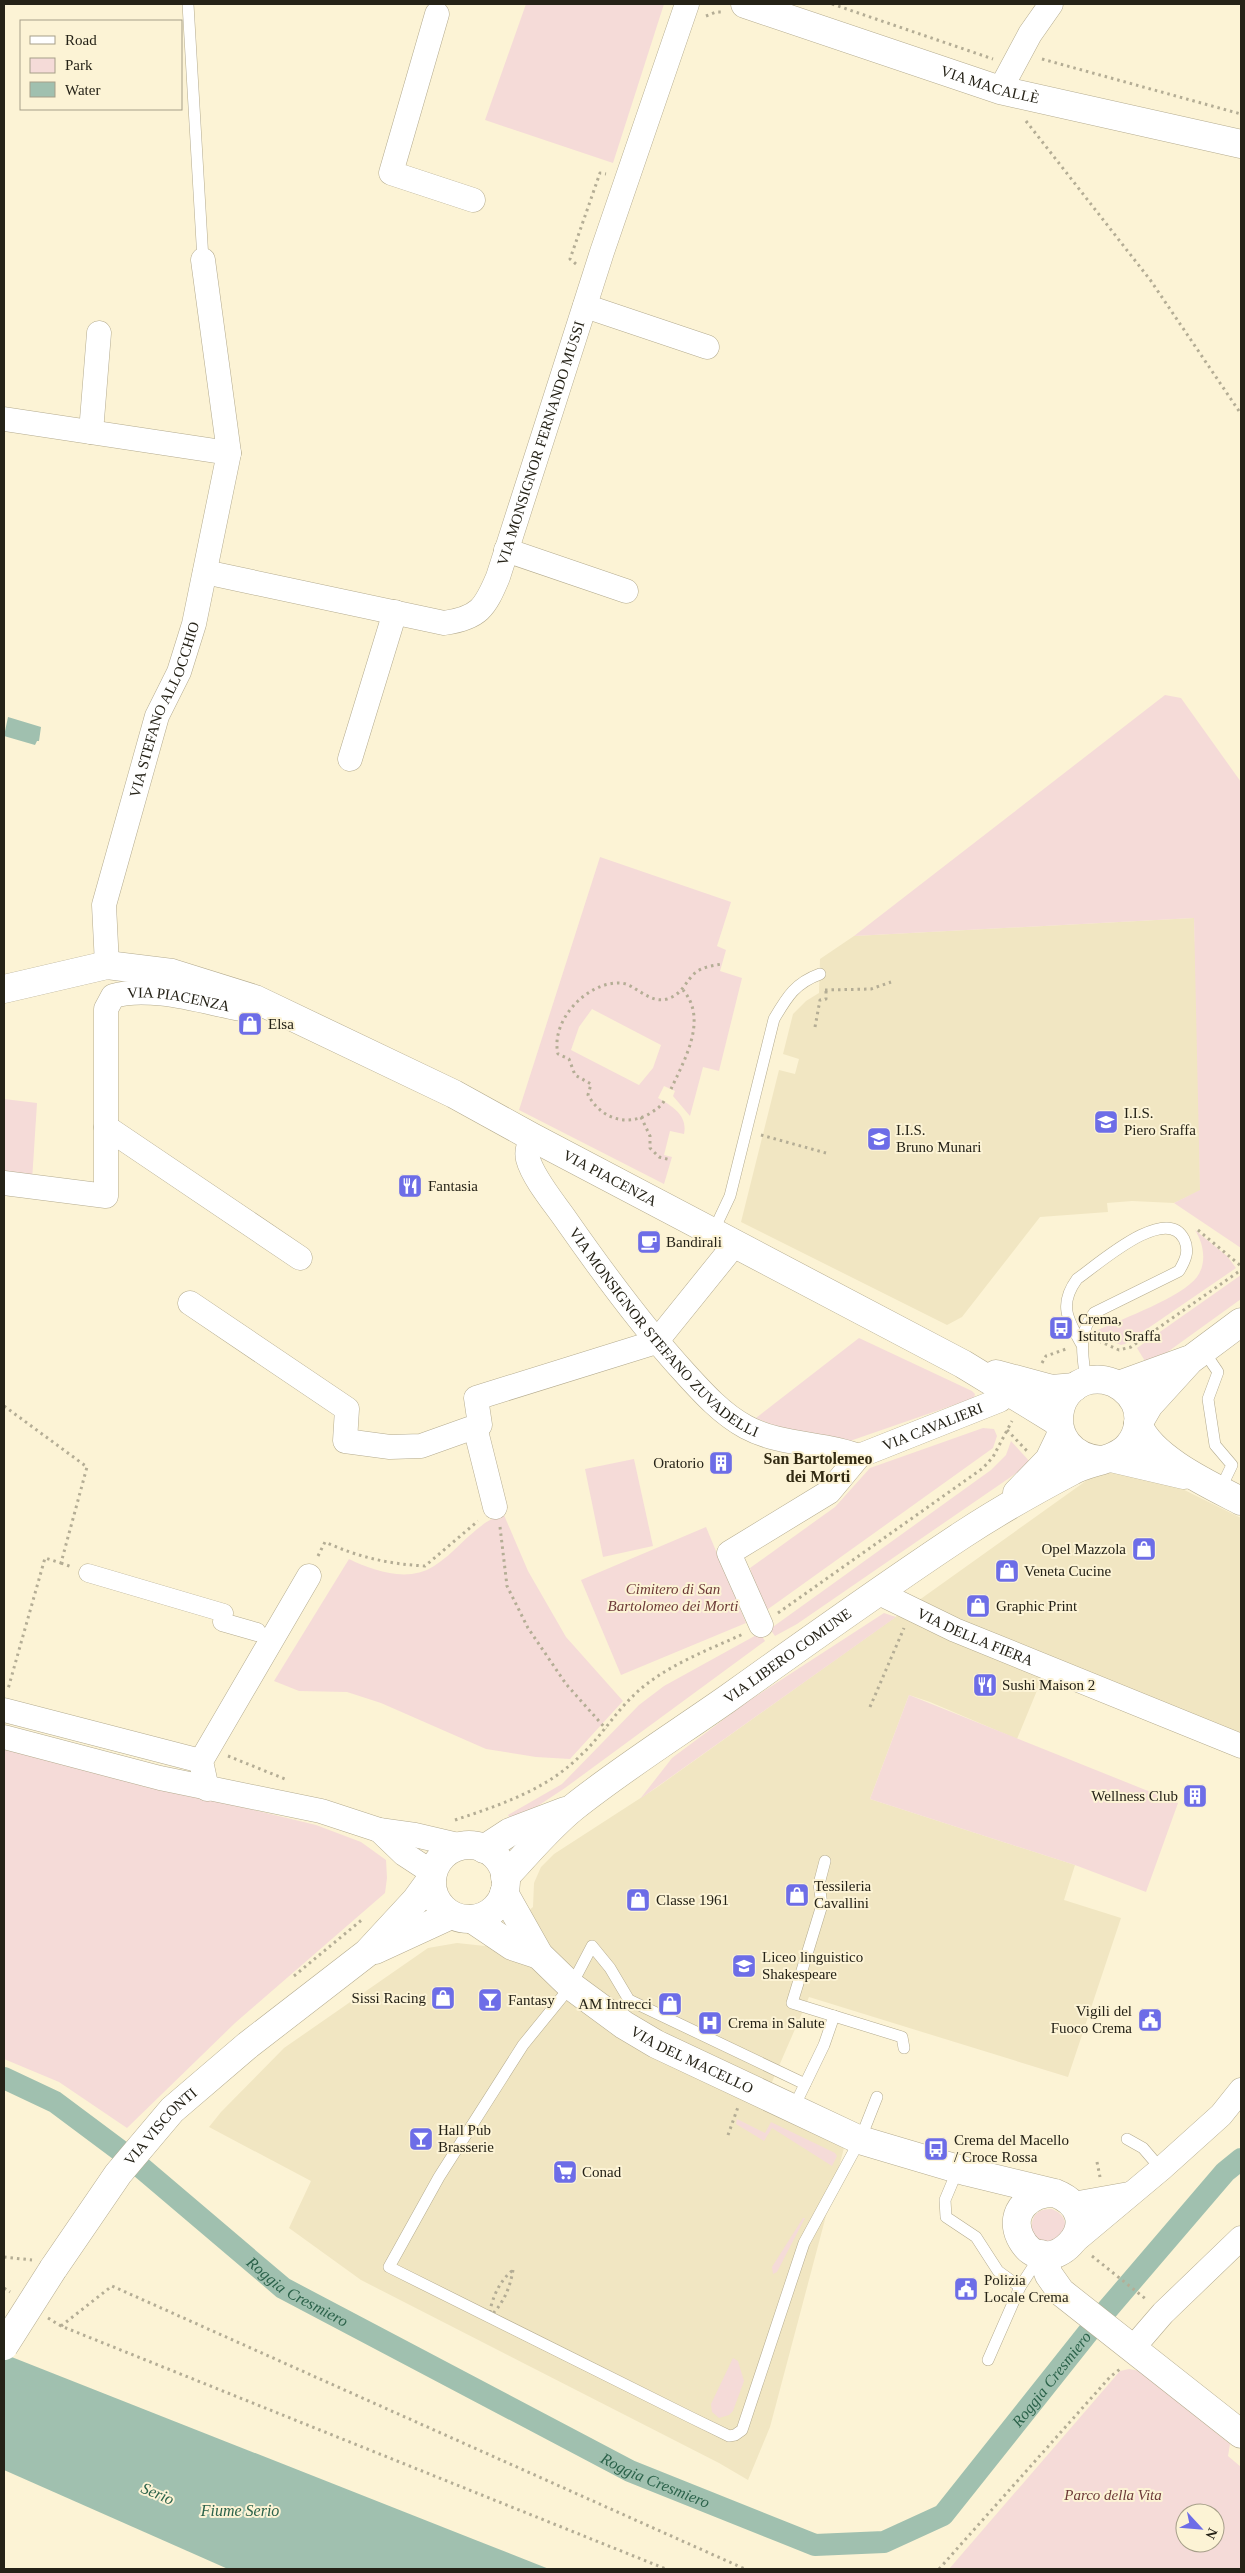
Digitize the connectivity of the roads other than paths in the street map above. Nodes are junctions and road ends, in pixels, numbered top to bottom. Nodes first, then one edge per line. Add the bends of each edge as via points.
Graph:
1 (188, 4) edge
2 (1051, 4) edge
3 (736, 8) edge
4 (694, 12) edge
5 (437, 14) dead end
6 (1000, 90) junction
7 (1241, 144) edge
8 (473, 200) dead end
9 (203, 260) joint
10 (585, 306) junction
11 (99, 333) dead end
12 (707, 347) dead end
13 (4, 419) edge
14 (90, 432) junction
15 (229, 453) junction
16 (506, 550) junction
17 (205, 572) junction
18 (626, 591) dead end
19 (394, 612) junction
20 (350, 759) dead end
21 (106, 965) junction
22 (820, 974) dead end
23 (4, 989) edge
24 (255, 999) junction
25 (106, 1127) junction
26 (532, 1137) junction
27 (4, 1183) edge
28 (724, 1238) junction
29 (300, 1258) dead end
30 (190, 1303) dead end
31 (1241, 1322) edge
32 (656, 1342) junction
33 (1082, 1345) junction
34 (1196, 1355) junction
35 (1080, 1384) junction
36 (1119, 1385) junction
37 (1020, 1392) junction
38 (1138, 1424) junction
39 (475, 1426) junction
40 (1060, 1428) junction
41 (860, 1456) junction
42 (1105, 1459) junction
43 (1193, 1477) junction
44 (1231, 1496) edge
45 (495, 1506) road end
46 (1004, 1507) junction
47 (88, 1573) dead end
48 (309, 1576) road end
49 (877, 1592) junction
50 (761, 1625) road end
51 (257, 1632) dead end
52 (5, 1703) edge
53 (4, 1737) edge
54 (1241, 1746) edge
55 (201, 1761) junction
56 (207, 1789) junction
57 (574, 1808) junction
58 (379, 1830) junction
59 (473, 1848) junction
60 (825, 1861) dead end
61 (433, 1876) junction
62 (505, 1885) junction
63 (462, 1917) junction
64 (367, 1953) junction
65 (539, 1955) junction
66 (571, 1986) junction
67 (834, 2016) junction
68 (904, 2048) dead end
69 (805, 2084) junction
70 (1241, 2090) edge
71 (878, 2097) dead end
72 (792, 2110) junction
73 (1127, 2139) dead end
74 (860, 2140) junction
75 (1161, 2169) junction
76 (963, 2171) junction
77 (1129, 2194) junction
78 (1064, 2199) junction
79 (1018, 2216) junction
80 (1241, 2238) edge
81 (1071, 2244) junction
82 (1041, 2254) junction
83 (1020, 2287) junction
84 (1071, 2299) junction
85 (4, 2346) edge
86 (1135, 2352) junction
87 (988, 2360) dead end
88 (1241, 2434) edge

1 - 9 lane
2 - 6 street via 1030,34
3 - 6 main road, VIA MACALLÈ
4 - 10 street, VIA MONSIGNOR FERNANDO MUSSI
5 - 8 street via 391,173
6 - 7 main road, VIA MACALLÈ
9 - 15 street, VIA STEFANO ALLOCCHIO
10 - 12 street
10 - 16 street, VIA MONSIGNOR FERNANDO MUSSI
11 - 14 street
13 - 14 street
14 - 15 street
15 - 17 street, VIA STEFANO ALLOCCHIO
16 - 18 street
16 - 19 street, VIA MONSIGNOR FERNANDO MUSSI via 487,602 466,620 444,623
17 - 19 street, VIA MONSIGNOR FERNANDO MUSSI
17 - 21 street, VIA STEFANO ALLOCCHIO via 194,624 178,672 157,716 104,905
19 - 20 street
21 - 23 main road, VIA PIACENZA
21 - 24 main road, VIA PIACENZA via 172,973
22 - 28 lane via 804,980 789,994 774,1019 730,1196
24 - 25 street, VIA PIACENZA via 241,1008 151,992 126,992 113,996 106,1008
24 - 26 main road, VIA PIACENZA via 454,1094
25 - 27 street, VIA PIACENZA via 106,1196
25 - 29 street
26 - 28 main road, VIA PIACENZA
26 - 32 street, VIA MONSIGNOR STEFANO ZUVADELLI via 528,1160 545,1190 600,1270
28 - 32 street
28 - 37 main road, VIA PIACENZA
30 - 39 street via 346,1409 345,1441 390,1447 421,1446
31 - 34 main road, VIA LIBERO COMUNE
32 - 39 street via 476,1398 480,1425
32 - 41 street, VIA MONSIGNOR STEFANO ZUVADELLI via 711,1401 747,1428 790,1442 841,1449
33 - 33 lane via 1084,1329 1094,1313 1178,1271 1185,1261 1186,1250 1184,1238 1176,1230 1164,1227 1142,1233 1077,1279 1070,1289 1066,1318
33 - 35 lane
34 - 36 main road, VIA LIBERO COMUNE
34 - 38 main road, VIA LIBERO COMUNE via 1149,1406
34 - 44 lane via 1218,1372 1208,1399 1215,1445 1232,1466
35 - 36 main road, VIA LIBERO COMUNE via 1108,1381
35 - 37 main road, VIA PIACENZA
35 - 40 main road, VIA LIBERO COMUNE via 1065,1397 1060,1409
36 - 38 main road via 1134,1402
37 - 40 main road, VIA PIACENZA
37 - 41 street, VIA CAVALIERI
38 - 42 main road, VIA LIBERO COMUNE via 1129,1445
38 - 43 main road via 1148,1442
39 - 45 street
40 - 42 main road via 1068,1446 1078,1455
40 - 46 main road, VIA LIBERO COMUNE via 1049,1460
41 - 50 street, VIA CAVALIERI via 829,1492 729,1553
42 - 43 main road
42 - 46 main road, VIA LIBERO COMUNE via 1073,1470
43 - 44 main road
46 - 49 main road, VIA LIBERO COMUNE
47 - 51 street via 224,1613 222,1622
48 - 55 street
49 - 54 street, VIA DELLA FIERA via 955,1630
49 - 57 main road, VIA LIBERO COMUNE
52 - 55 street
53 - 56 street
55 - 56 street
56 - 58 street via 321,1811
57 - 59 main road, VIA LIBERO COMUNE
57 - 62 main road, VIA LIBERO COMUNE
58 - 59 street
58 - 61 street
59 - 61 main road, VIA LIBERO COMUNE via 442,1857
59 - 62 main road via 498,1860
60 - 67 lane via 819,1884 822,1905 792,2003
61 - 63 main road via 436,1900
61 - 64 main road, VIA VISCONTI via 416,1900
62 - 63 main road, VIA LIBERO COMUNE via 492,1911
62 - 65 main road, VIA DEL MACELLO
63 - 64 main road, VIA VISCONTI
63 - 65 main road, VIA DEL MACELLO via 512,1946
64 - 85 main road, VIA VISCONTI, bridge via 212,2074 172,2110 90,2213
65 - 66 main road, VIA DEL MACELLO
66 - 69 lane via 592,1946 630,2000
66 - 72 main road, VIA DEL MACELLO via 656,2044
66 - 74 lane via 518,2054 439,2177 389,2267 698,2421 729,2436 735,2435 742,2430 804,2243
67 - 68 lane via 902,2038
67 - 69 lane
69 - 72 lane
70 - 75 street via 1221,2115
71 - 74 lane
72 - 74 main road, VIA DEL MACELLO
73 - 75 lane via 1143,2148
74 - 76 main road, VIA DEL MACELLO
75 - 77 street
76 - 78 main road, VIA DEL MACELLO
76 - 79 main road
76 - 83 lane via 945,2200 946,2217 976,2237 998,2271
77 - 78 street
77 - 81 street
78 - 79 main road via 1036,2195 1022,2207
78 - 81 main road via 1080,2223
79 - 82 main road via 1019,2236 1032,2251
80 - 86 street via 1163,2313
81 - 82 main road via 1051,2255
81 - 84 main road via 1062,2269 1065,2288
82 - 83 lane
82 - 84 main road via 1049,2275 1061,2292
83 - 87 lane
84 - 86 main road
86 - 88 main road

